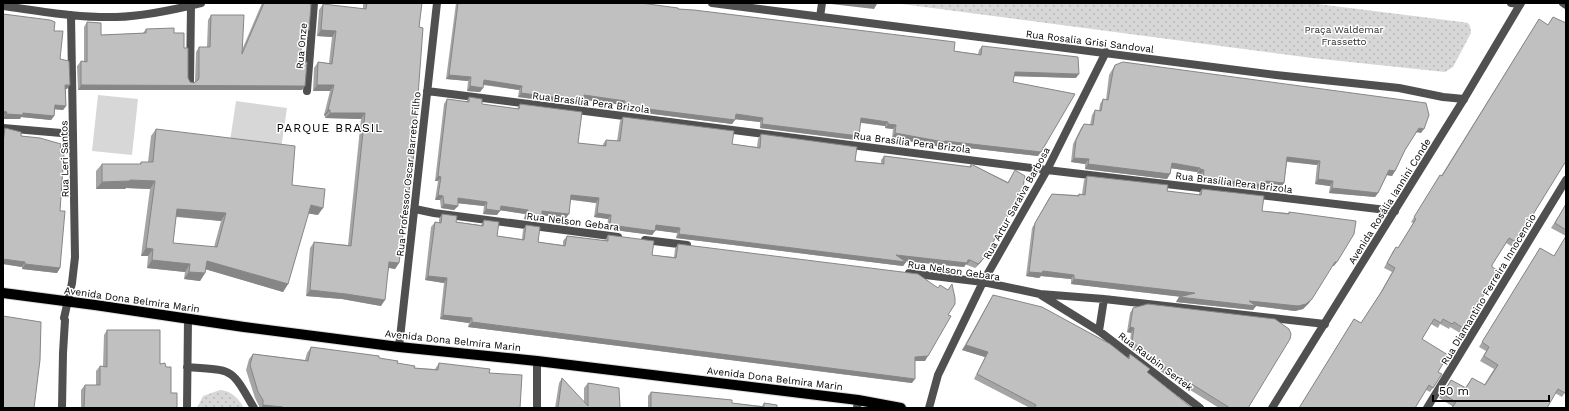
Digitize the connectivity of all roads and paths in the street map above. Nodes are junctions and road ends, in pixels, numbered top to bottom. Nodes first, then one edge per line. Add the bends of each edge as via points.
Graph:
1 (201, 3) edge
2 (314, 3) edge
3 (438, 3) edge
4 (712, 3) edge
5 (822, 3) edge
6 (1511, 3) edge
7 (1563, 3) edge
8 (1520, 4) edge
9 (1566, 5) edge
10 (3, 6) edge
11 (191, 6) junction
12 (71, 15) junction
13 (820, 17) junction
14 (1106, 52) junction
15 (190, 82) edge
16 (307, 90) edge
17 (427, 91) junction
18 (1464, 99) junction
19 (3, 128) edge
20 (73, 134) junction
21 (1047, 170) junction
22 (1566, 180) edge
23 (415, 209) junction
24 (1395, 211) junction
25 (623, 237) edge
26 (638, 239) edge
27 (693, 246) edge
28 (904, 272) edge
29 (983, 282) junction
30 (3, 293) edge
31 (1040, 294) junction
32 (1104, 299) junction
33 (68, 301) junction
34 (188, 320) junction
35 (1325, 324) junction
36 (1099, 331) junction
37 (399, 347) junction
38 (537, 361) junction
39 (187, 367) junction
40 (857, 404) edge
41 (62, 408) edge
42 (187, 408) edge
43 (254, 408) edge
44 (536, 408) edge
45 (901, 408) edge
46 (929, 408) edge
47 (1200, 408) edge
48 (1272, 408) edge
49 (1427, 408) edge

1 - 11 street
2 - 16 street, Rua Onze
3 - 17 street, Rua Professor Oscar Barreto Filho
4 - 13 street, Rua Rosalia Grisi Sandoval
5 - 13 street
6 - 8 street
7 - 9 street
8 - 18 street, Avenida Rosália Iannini Conde
10 - 12 street
11 - 12 street via 116,17
11 - 15 street
12 - 20 street, Rua Leri Santos
13 - 14 street, Rua Rosalia Grisi Sandoval
14 - 18 street, Rua Rosalia Grisi Sandoval via 1276,75 1399,88
14 - 21 street, Rua Artur Saraiva Barbosa
17 - 21 street, Rua Brasília Pera Brizola
17 - 23 street, Rua Professor Oscar Barreto Filho
18 - 24 street, Avenida Rosália Iannini Conde
19 - 20 street
20 - 33 street, Rua Leri Santos via 75,258
21 - 24 street, Rua Brasília Pera Brizola
21 - 29 street, Rua Artur Saraiva Barbosa
22 - 49 street, Rua Diamantino Ferreira Innocencio
23 - 25 street, Rua Nelson Gebara
23 - 37 street, Rua Professor Oscar Barreto Filho
24 - 35 street, Avenida Rosália Iannini Conde
26 - 27 street
28 - 29 street, Rua Nelson Gebara
29 - 31 street, Rua Nelson Gebara
29 - 46 street, Rua Artur Saraiva Barbosa via 938,375
30 - 33 main road, Avenida Dona Belmira Marin
31 - 32 street, Rua Nelson Gebara
31 - 36 street, Rua Raubin Sertek
32 - 35 street, Rua Nelson Gebara
32 - 36 street
33 - 34 main road, Avenida Dona Belmira Marin
33 - 41 street, Rua Leri Santos via 64,318
34 - 37 main road, Avenida Dona Belmira Marin
34 - 39 street
35 - 48 street, Avenida Rosália Iannini Conde
36 - 47 street, Rua Raubin Sertek
37 - 38 main road, Avenida Dona Belmira Marin
38 - 40 main road, Avenida Dona Belmira Marin
38 - 44 street
39 - 42 street
39 - 43 street via 206,367 230,372
40 - 45 main road, Avenida Dona Belmira Marin

